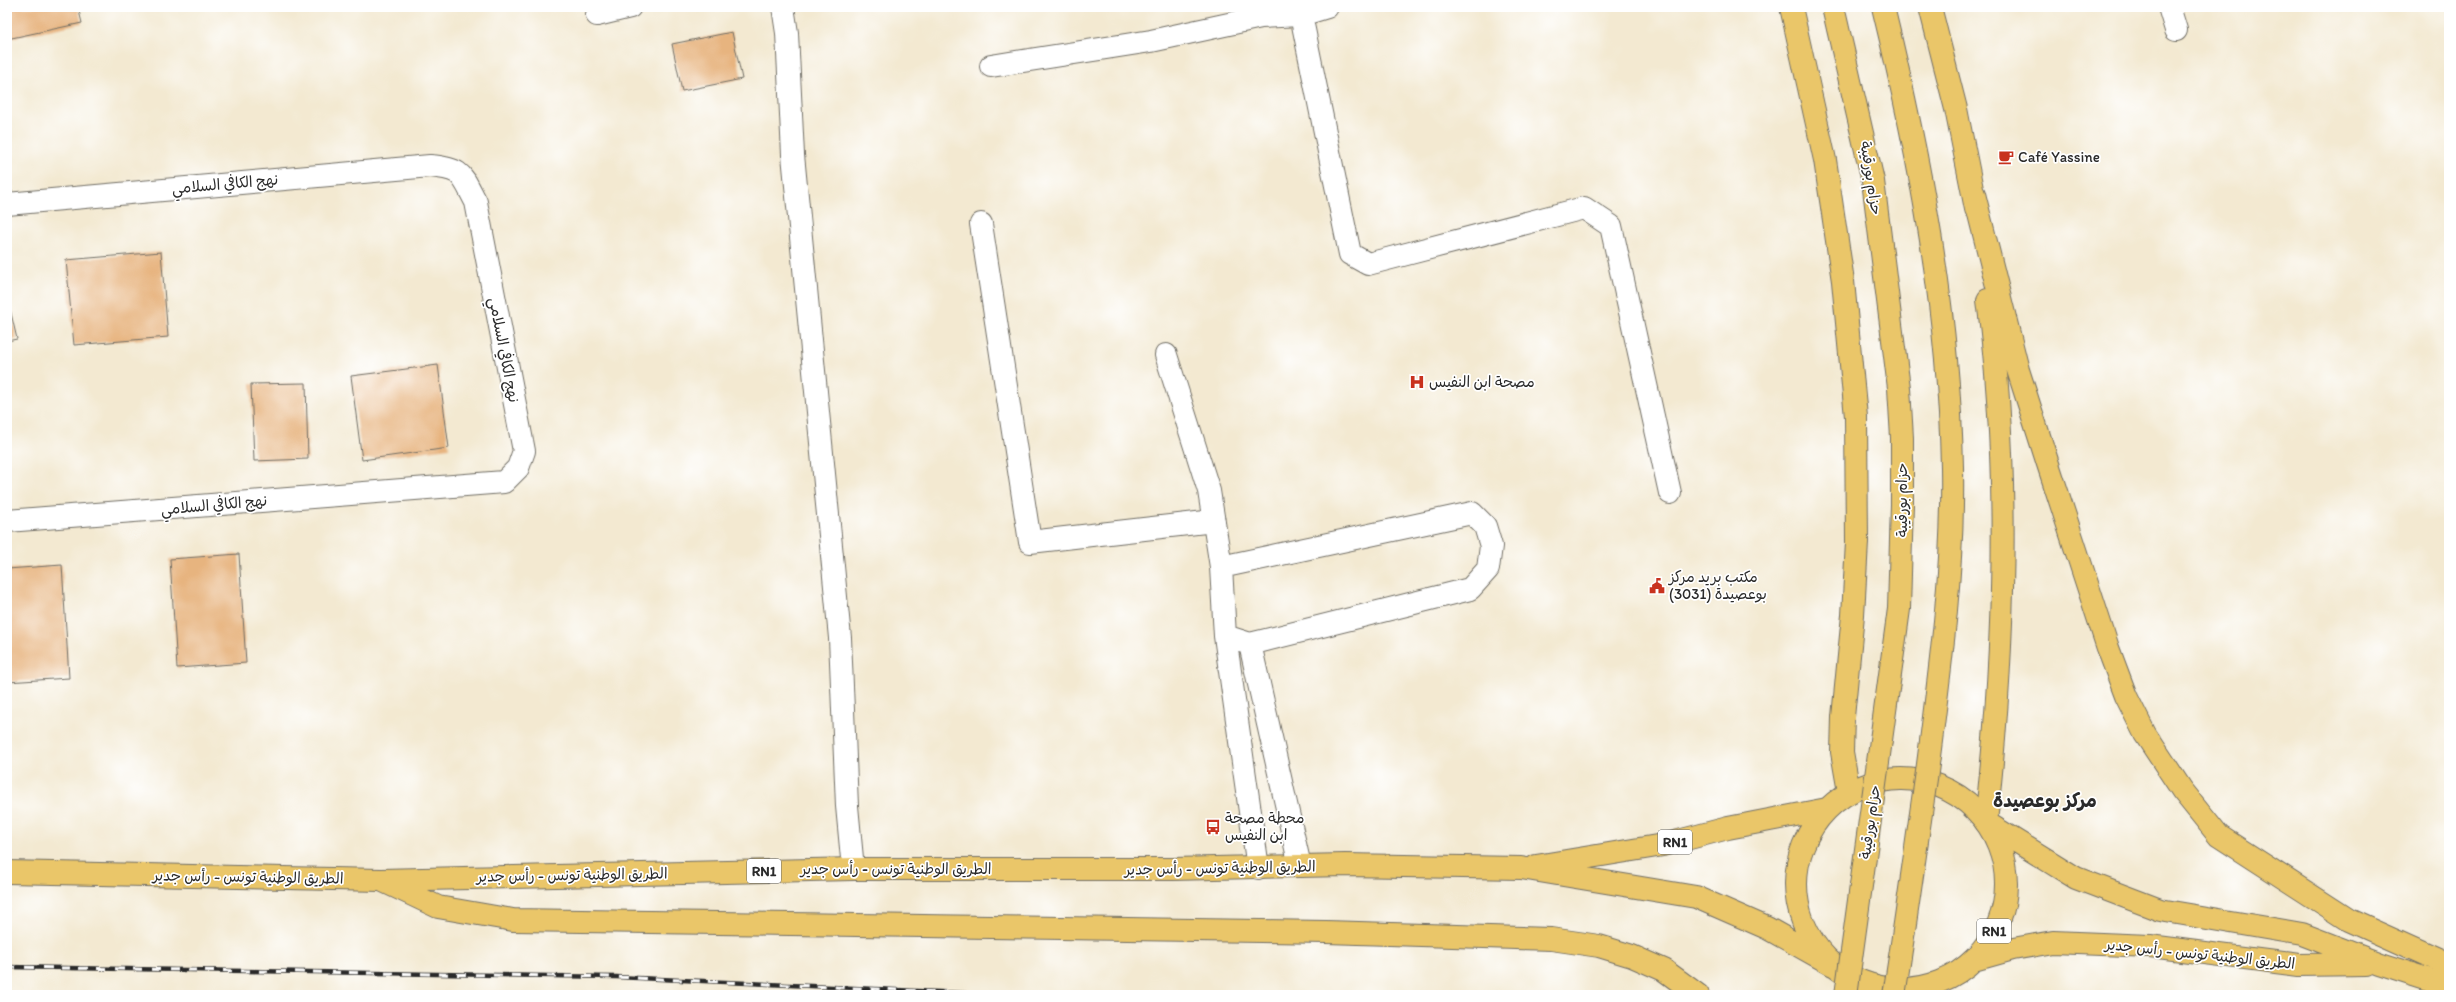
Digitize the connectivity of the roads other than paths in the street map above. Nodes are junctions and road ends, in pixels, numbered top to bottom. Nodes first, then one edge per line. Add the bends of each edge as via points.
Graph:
1 (630, 7) edge
2 (783, 7) edge
3 (1327, 7) edge
4 (1791, 7) edge
5 (1832, 7) edge
6 (1883, 7) edge
7 (1930, 7) edge
8 (2169, 7) edge
9 (1260, 12) edge
10 (597, 14) dead end
11 (1301, 15) junction
12 (2176, 30) dead end
13 (990, 66) dead end
14 (1974, 194) junction
15 (7, 204) edge
16 (981, 224) dead end
17 (1166, 355) dead end
18 (1670, 493) dead end
19 (7, 521) edge
20 (1214, 521) junction
21 (1221, 567) junction
22 (1225, 636) junction
23 (1250, 644) junction
24 (1849, 792) junction
25 (1827, 809) junction
26 (1986, 822) junction
27 (1300, 866) junction
28 (1258, 868) junction
29 (1521, 868) junction
30 (853, 869) junction
31 (7, 872) edge
32 (381, 880) junction
33 (1974, 960) junction
34 (2380, 964) junction
35 (1833, 965) junction
36 (2449, 965) edge
37 (2449, 986) edge
38 (1698, 995) edge
39 (1846, 995) edge
40 (1894, 995) edge

1 - 10 street
2 - 30 street via 793,155 840,638 847,806
3 - 11 street
4 - 24 main road via 1826,167 1843,281 1856,417 1856,549 1842,752
5 - 39 main road, حزام بورقيبة, bridge via 1874,181 1899,388 1902,467 1899,609
6 - 40 main road, bridge via 1922,182 1934,253 1943,319 1952,468 1951,530 1936,700
7 - 14 main road
8 - 12 street
9 - 11 street
9 - 13 street via 1152,41
11 - 18 street via 1350,254 1368,264 1584,208 1611,226
14 - 26 main road via 2002,431 2003,555 1995,741
14 - 36 main road via 2018,370 2108,648 2126,696 2145,734 2182,790 2219,836 2349,920
15 - 19 street, نهج الكافي السلامي via 430,166 450,168 459,172 476,202 524,451 518,468 504,482
16 - 20 street via 1030,542
17 - 20 street via 1209,491
20 - 21 street
21 - 22 street
21 - 23 street via 1472,513 1484,526 1491,546 1488,569 1470,589
22 - 23 street
22 - 28 street
23 - 27 street
24 - 25 main road, RN1
24 - 26 main road, RN1 via 1873,783 1897,779 1923,781 1947,789 1968,803
25 - 29 main road, الطريق الوطنية تونس - رأس جدير / RN1 via 1728,828 1663,845
25 - 35 main road, RN1 via 1807,837 1797,870 1798,905 1810,938
26 - 33 main road, RN1 via 2000,848 2006,878 2000,915 1992,936
26 - 34 main road, الطريق الوطنية تونس - رأس جدير / RN1 via 2076,878 2160,910 2302,934
27 - 28 main road, الطريق الوطنية تونس - رأس جدير / RN1
27 - 29 main road, الطريق الوطنية تونس - رأس جدير / RN1
28 - 30 main road, الطريق الوطنية تونس - رأس جدير / RN1
29 - 35 main road, الطريق الوطنية تونس - رأس جدير / RN1 via 1696,897 1767,928
30 - 32 main road, الطريق الوطنية تونس - رأس جدير / RN1
31 - 32 main road, الطريق الوطنية تونس - رأس جدير / RN1
32 - 38 main road via 438,907 513,920 1326,932 1551,939 1598,946 1632,956 1664,970
33 - 34 main road, الطريق الوطنية تونس - رأس جدير / RN1 via 2013,949 2053,942 2150,946 2299,965
33 - 35 main road, RN1 via 1954,976 1930,986 1904,990 1878,987 1854,979
34 - 37 main road, الطريق الوطنية تونس - رأس جدير / RN1

